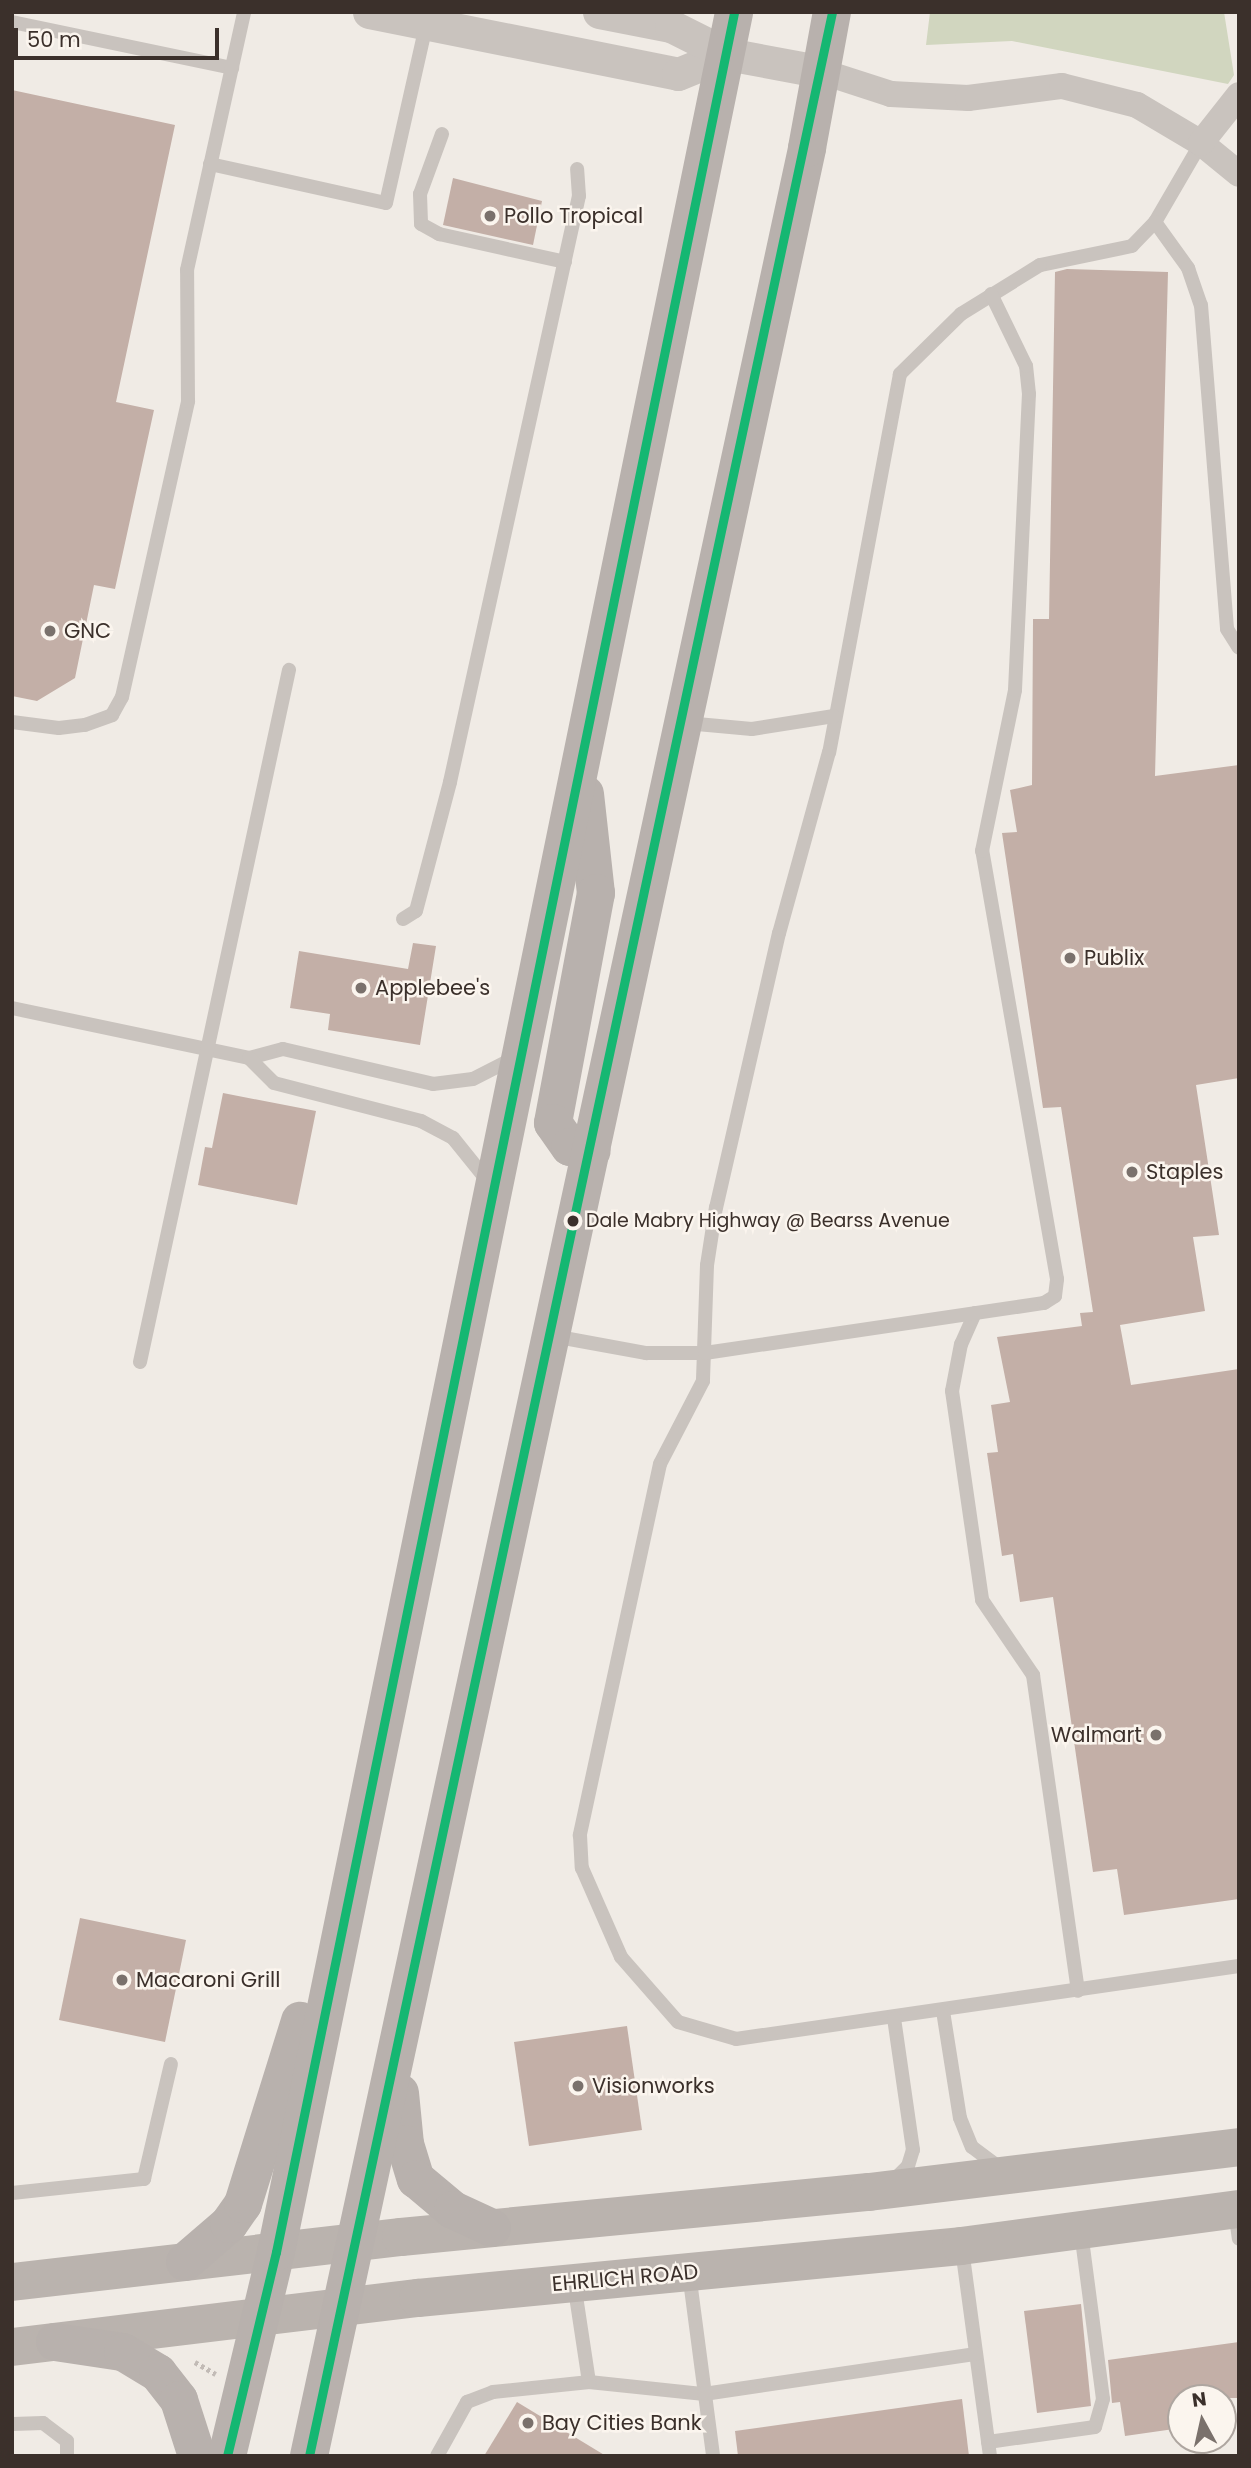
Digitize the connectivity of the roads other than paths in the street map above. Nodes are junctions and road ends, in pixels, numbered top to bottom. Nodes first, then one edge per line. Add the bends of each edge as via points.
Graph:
1 (244, 12) edge
2 (369, 12) edge
3 (599, 12) edge
4 (734, 12) edge
5 (832, 12) edge
6 (12, 22) edge
7 (426, 26) junction
8 (727, 54) junction
9 (232, 68) junction
10 (823, 72) junction
11 (1239, 95) edge
12 (442, 134) dead end
13 (1201, 143) junction
14 (210, 164) junction
15 (577, 169) dead end
16 (1239, 174) edge
17 (1155, 222) junction
18 (565, 262) junction
19 (991, 294) junction
20 (1239, 648) edge
21 (289, 670) dead end
22 (834, 716) junction
23 (12, 722) edge
24 (684, 723) junction
25 (581, 761) junction
26 (403, 919) dead end
27 (12, 1008) edge
28 (210, 1050) junction
29 (521, 1054) junction
30 (249, 1058) junction
31 (592, 1152) junction
32 (493, 1188) junction
33 (975, 1313) junction
34 (552, 1335) junction
35 (705, 1353) junction
36 (140, 1362) dead end
37 (342, 1924) junction
38 (1239, 1966) edge
39 (1078, 1991) junction
40 (943, 2011) junction
41 (894, 2018) junction
42 (396, 2058) junction
43 (171, 2064) dead end
44 (1239, 2147) edge
45 (1024, 2174) junction
46 (869, 2192) junction
47 (12, 2193) edge
48 (1237, 2219) edge
49 (492, 2228) junction
50 (1080, 2231) junction
51 (357, 2242) junction
52 (961, 2246) junction
53 (276, 2252) junction
54 (185, 2262) junction
55 (689, 2272) junction
56 (12, 2282) edge
57 (574, 2282) junction
58 (345, 2308) junction
59 (262, 2319) junction
60 (55, 2342) junction
61 (12, 2347) edge
62 (976, 2354) junction
63 (589, 2382) junction
64 (704, 2394) junction
65 (13, 2424) edge
66 (989, 2449) edge
67 (67, 2456) edge
68 (197, 2456) edge
69 (227, 2456) edge
70 (309, 2456) edge
71 (438, 2456) edge
72 (713, 2456) edge

1 - 9 lane
2 - 7 street
3 - 8 street via 671,26
4 - 8 main road
5 - 10 main road
6 - 9 lane
7 - 8 street via 678,74
7 - 14 lane via 386,203
8 - 10 street
8 - 25 main road
9 - 14 lane
10 - 13 street via 891,93 955,97 1062,86 1137,105
10 - 24 main road
11 - 13 street
12 - 18 lane via 420,194 421,224 439,234
13 - 16 street
13 - 17 lane
14 - 23 lane via 187,270 188,401 122,697 112,715 85,725 59,729
15 - 18 lane via 579,196
17 - 19 lane via 1132,246 1040,265
17 - 20 lane via 1188,268 1201,304 1227,629
18 - 26 lane via 450,782 416,911
19 - 22 lane via 961,314 900,374
19 - 33 lane via 1027,366 1029,416 1015,690 982,851 1056,1279 1055,1296 1044,1303
21 - 28 lane
22 - 24 lane via 752,729
22 - 35 lane via 716,1207 707,1265
24 - 31 main road
25 - 29 main road
25 - 31 main road via 596,894 553,1123 570,1147
27 - 28 lane
28 - 30 lane
28 - 36 lane
29 - 30 lane via 473,1079 433,1084 284,1049
29 - 32 main road
30 - 32 lane via 274,1083 421,1121 453,1138
31 - 34 main road
32 - 37 main road
33 - 35 lane
33 - 39 lane via 961,1344 952,1391 982,1600 1033,1675
34 - 35 lane via 646,1353
34 - 42 main road
35 - 41 lane via 698,1395 660,1464 580,1835 582,1868 621,1957 678,2022 736,2039
37 - 53 main road
37 - 54 main road via 315,1969 248,2192 229,2224
38 - 39 lane
39 - 40 lane
40 - 41 lane
40 - 45 lane via 960,2118 972,2147 1002,2169
41 - 46 lane via 912,2150 899,2176
42 - 49 main road via 405,2144 416,2179 453,2210
42 - 51 main road
43 - 47 lane via 144,2179
44 - 45 main road
45 - 46 main road
46 - 49 main road
48 - 50 main road, EHRLICH ROAD
49 - 51 main road
50 - 52 main road, EHRLICH ROAD
50 - 66 lane via 1103,2399 1095,2427
51 - 53 main road
51 - 58 main road
52 - 55 main road, EHRLICH ROAD
52 - 62 lane
53 - 54 main road
53 - 59 main road
54 - 56 main road
55 - 57 main road, EHRLICH ROAD
55 - 64 lane
57 - 58 main road, EHRLICH ROAD
57 - 63 lane
58 - 59 main road, EHRLICH ROAD
58 - 70 main road
59 - 60 main road, EHRLICH ROAD
59 - 69 main road
60 - 61 main road, EHRLICH ROAD
60 - 68 main road via 123,2352 158,2372 179,2400
62 - 64 lane
62 - 66 lane
63 - 64 lane
63 - 71 lane via 493,2392 467,2402
64 - 72 lane
65 - 67 lane via 43,2423 67,2441

